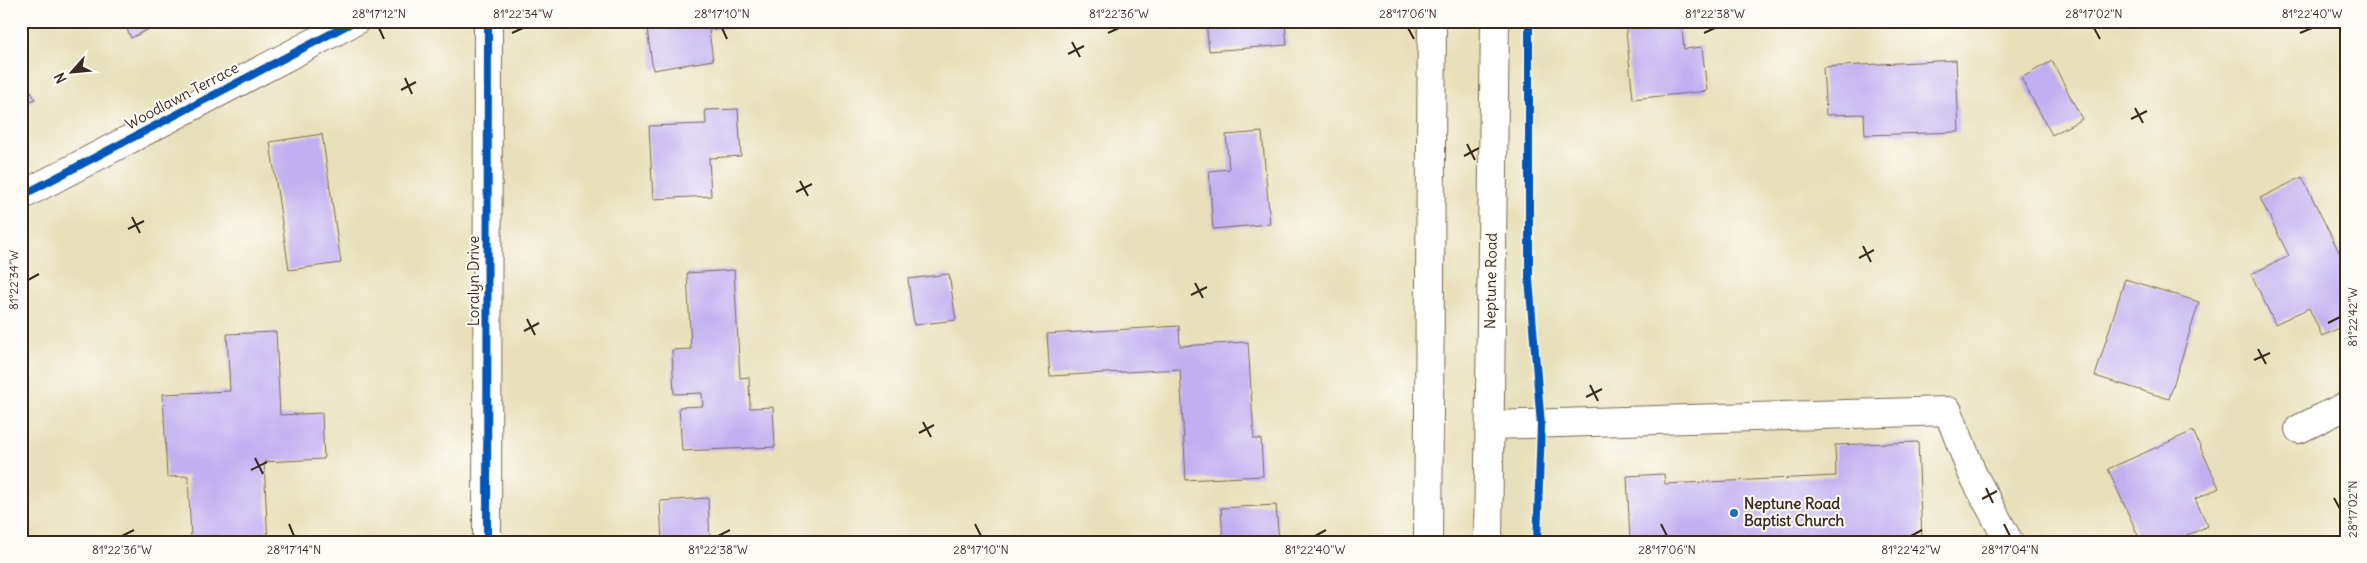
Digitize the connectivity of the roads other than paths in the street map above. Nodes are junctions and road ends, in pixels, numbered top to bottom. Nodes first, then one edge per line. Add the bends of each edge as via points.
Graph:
1 (355, 21) edge
2 (488, 21) edge
3 (1432, 21) edge
4 (1495, 21) edge
5 (21, 196) edge
6 (2346, 406) edge
7 (1490, 425) junction
8 (2299, 429) dead end
9 (487, 542) edge
10 (1428, 542) edge
11 (1488, 542) edge
12 (2009, 542) edge

1 - 5 main road, Woodlawn Terrace
2 - 9 main road, Loralyn Drive
3 - 10 main road
4 - 7 main road, Neptune Road
6 - 8 main road
7 - 11 main road, Neptune Road
7 - 12 main road via 1948,411 1972,473

